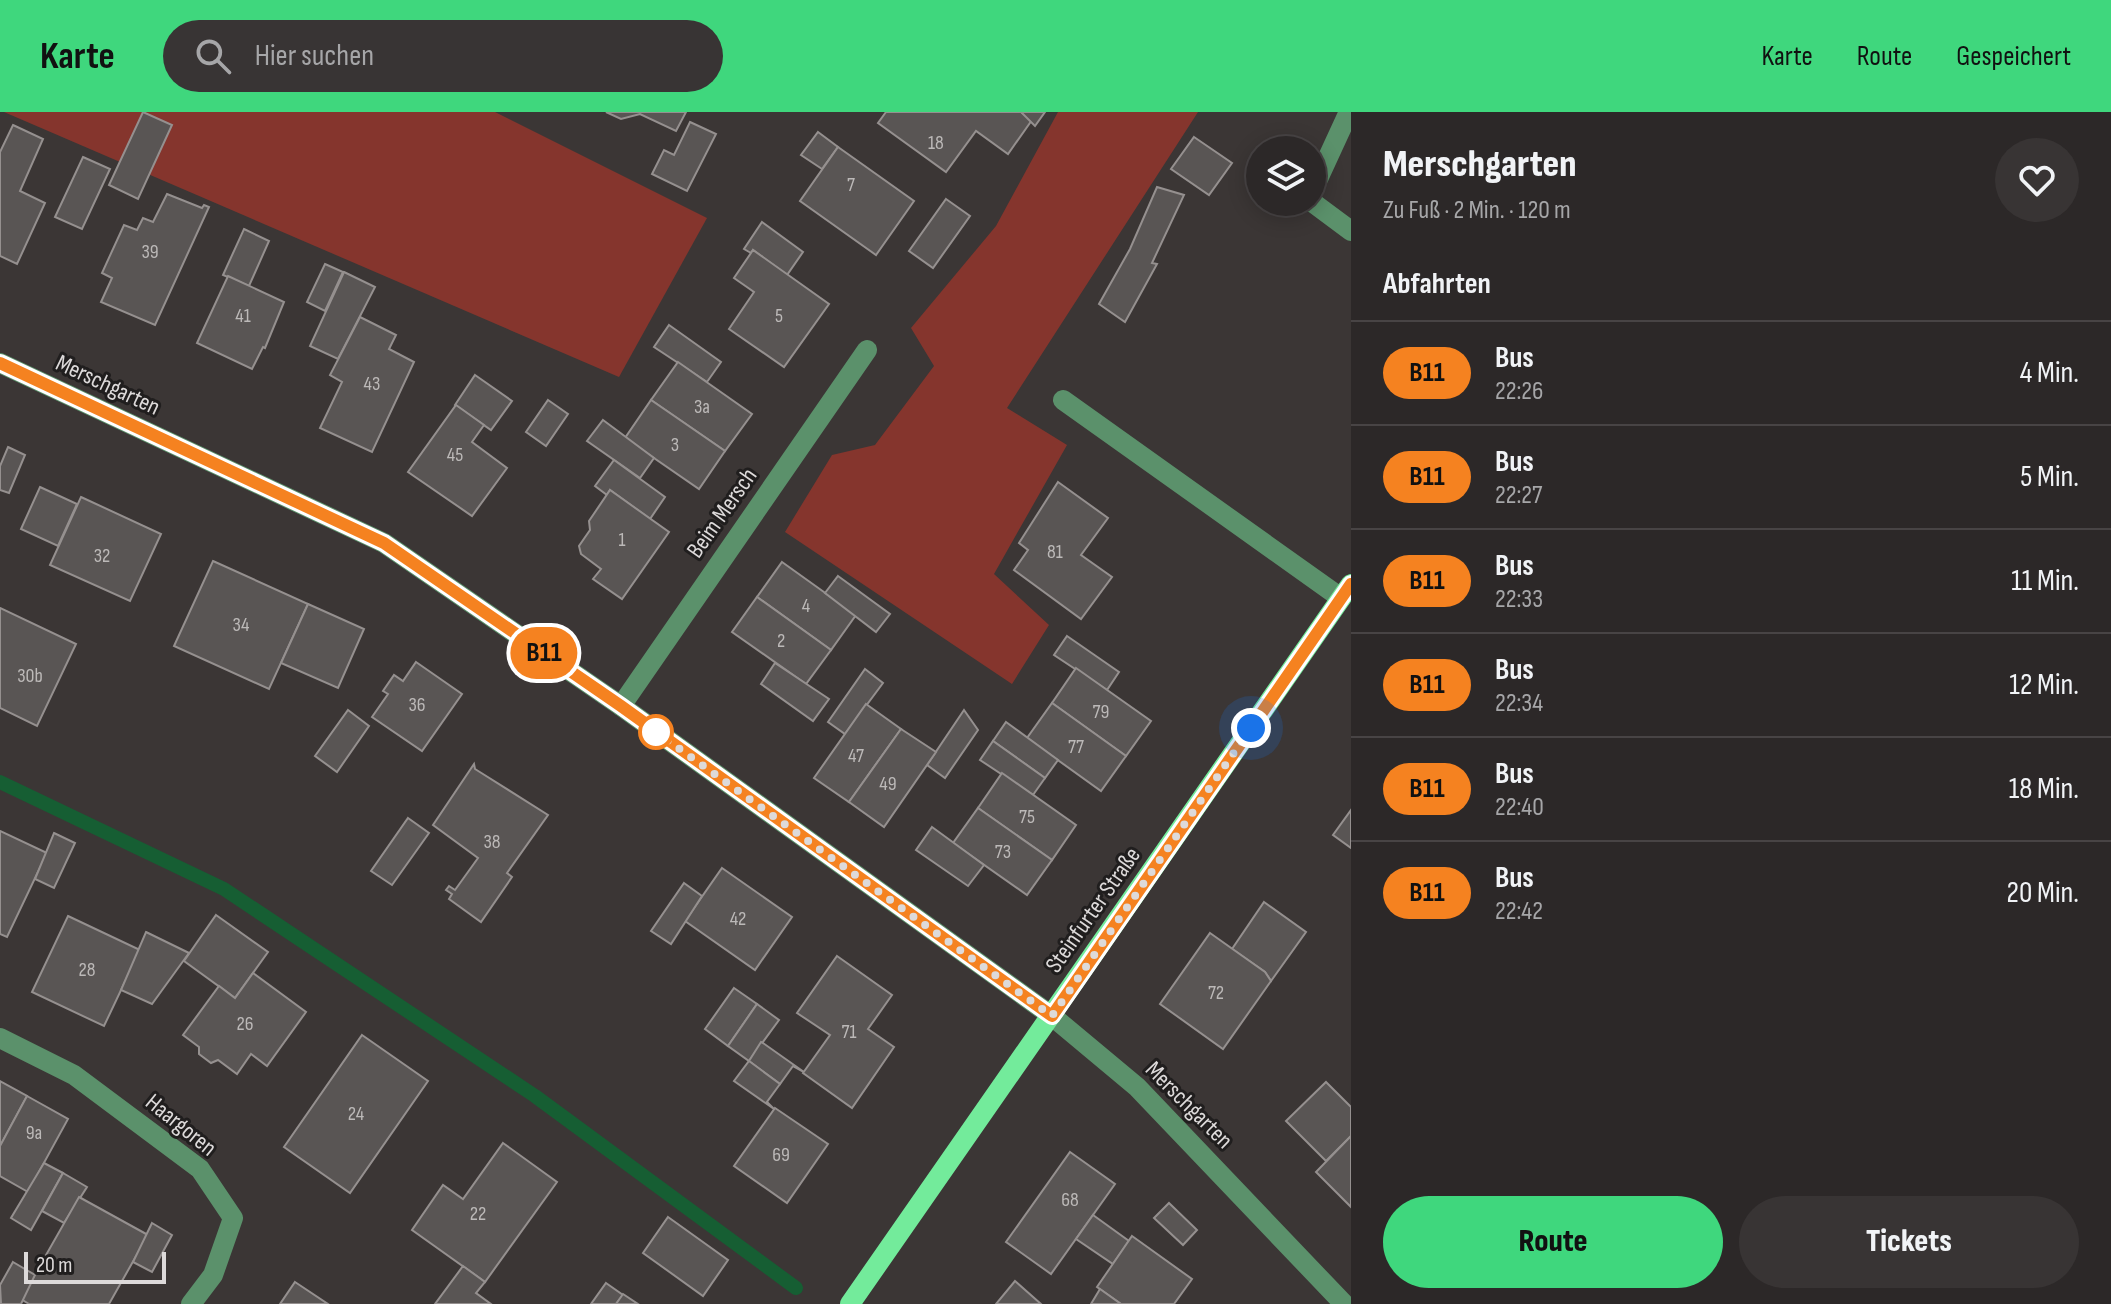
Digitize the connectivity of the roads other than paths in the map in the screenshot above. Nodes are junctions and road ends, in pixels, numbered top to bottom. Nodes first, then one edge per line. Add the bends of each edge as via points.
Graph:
1 (1347, 116) dead end
2 (1326, 162) edge
3 (1326, 212) edge
4 (1351, 231) edge
5 (867, 350) dead end
6 (0, 363) edge
7 (1063, 400) dead end
8 (1346, 591) edge
9 (621, 706) junction
10 (1052, 1016) junction
11 (0, 1038) edge
12 (191, 1304) edge
13 (850, 1304) edge
14 (1344, 1304) edge

1 - 2 street
3 - 4 street
5 - 9 street, Beim Mersch
6 - 9 street, Merschgarten via 384,543
7 - 8 street
8 - 10 main road, Steinfurter Straße
9 - 10 street, Merschgarten
10 - 13 main road, Steinfurter Straße
10 - 14 street, Merschgarten via 1137,1087
11 - 12 street, Haargoren via 74,1075 200,1169 233,1218 213,1275

